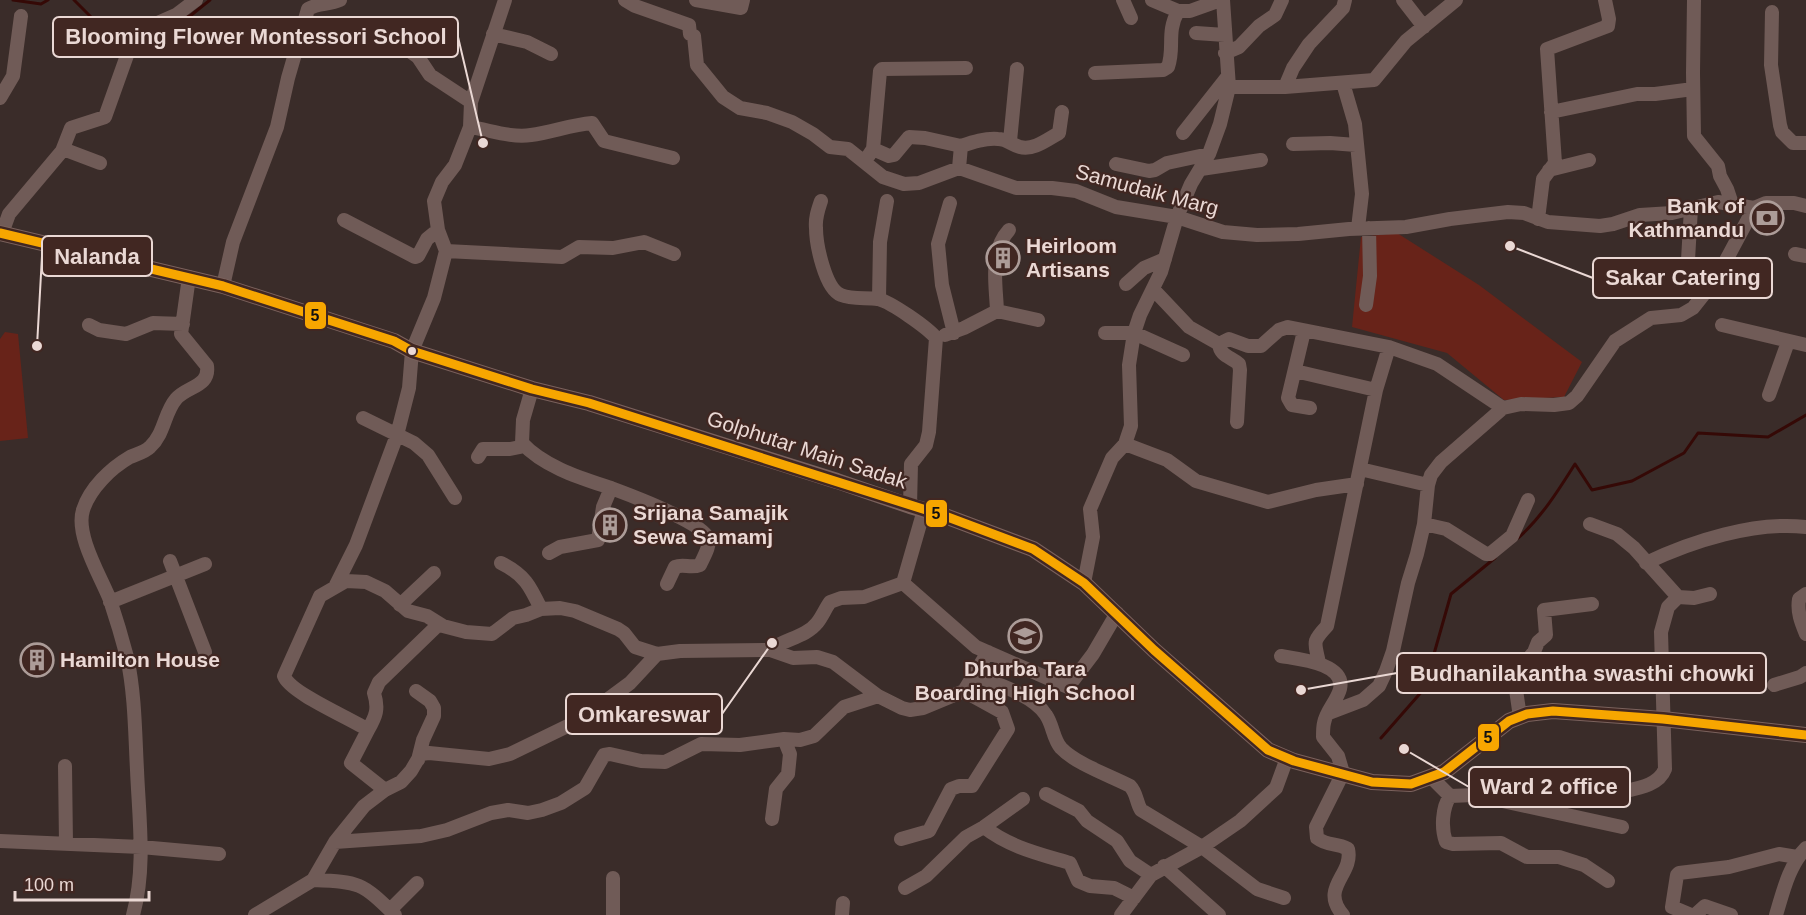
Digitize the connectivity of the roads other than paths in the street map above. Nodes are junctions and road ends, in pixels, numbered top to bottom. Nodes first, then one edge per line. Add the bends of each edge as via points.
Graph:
1 (196, 0) edge
2 (340, 0) edge
3 (505, 0) edge
4 (625, 0) edge
5 (696, 0) edge
6 (743, 0) edge
7 (1123, 0) edge
8 (1152, 0) edge
9 (1222, 0) edge
10 (1282, 0) edge
11 (1345, 0) edge
12 (1403, 0) edge
13 (1456, 0) edge
14 (1605, 0) edge
15 (1694, 0) edge
16 (1172, 7) edge
17 (1772, 12) dead end
18 (21, 16) dead end
19 (1131, 18) dead end
20 (1424, 27) junction
21 (1196, 33) dead end
22 (493, 34) junction
23 (1225, 35) junction
24 (388, 36) dead end
25 (1226, 53) junction
26 (551, 54) dead end
27 (966, 68) dead end
28 (1017, 69) dead end
29 (1095, 73) dead end
30 (1228, 81) junction
31 (1344, 83) junction
32 (1285, 87) junction
33 (1693, 89) junction
34 (0, 98) edge
35 (471, 102) junction
36 (1062, 112) dead end
37 (1551, 112) junction
38 (470, 127) junction
39 (1183, 134) dead end
40 (1010, 141) junction
41 (1806, 143) edge
42 (1293, 144) dead end
43 (1356, 145) junction
44 (961, 146) junction
45 (63, 149) junction
46 (1209, 154) junction
47 (869, 155) junction
48 (673, 158) dead end
49 (1261, 160) dead end
50 (1590, 160) dead end
51 (100, 163) dead end
52 (1116, 164) dead end
53 (959, 168) junction
54 (1201, 169) junction
55 (1549, 170) junction
56 (821, 201) dead end
57 (887, 201) dead end
58 (950, 203) dead end
59 (1732, 204) junction
60 (1806, 206) edge
61 (1691, 208) junction
62 (1754, 208) junction
63 (1177, 216) junction
64 (1538, 219) junction
65 (344, 220) dead end
66 (1364, 228) junction
67 (438, 230) junction
68 (1009, 230) dead end
69 (1, 233) edge
70 (446, 251) junction
71 (674, 254) dead end
72 (1165, 259) junction
73 (1688, 260) dead end
74 (189, 277) junction
75 (1126, 284) dead end
76 (223, 286) junction
77 (1153, 289) junction
78 (879, 299) junction
79 (1366, 304) dead end
80 (997, 310) junction
81 (1038, 320) dead end
82 (183, 324) junction
83 (89, 325) dead end
84 (1722, 325) dead end
85 (1304, 330) junction
86 (954, 333) junction
87 (1105, 333) dead end
88 (1134, 333) junction
89 (936, 338) junction
90 (1788, 342) junction
91 (1219, 344) junction
92 (1806, 345) edge
93 (1389, 347) junction
94 (412, 351) junction
95 (1184, 355) dead end
96 (1295, 371) junction
97 (532, 389) junction
98 (1376, 390) junction
99 (1769, 395) dead end
100 (1310, 408) dead end
101 (1503, 408) junction
102 (363, 418) dead end
103 (1237, 422) dead end
104 (397, 435) junction
105 (1125, 444) junction
106 (525, 446) junction
107 (478, 458) dead end
108 (1360, 469) junction
109 (1357, 484) junction
110 (1428, 485) junction
111 (611, 488) junction
112 (455, 498) dead end
113 (1528, 500) dead end
114 (917, 508) junction
115 (1424, 524) junction
116 (1590, 524) dead end
117 (1806, 527) edge
118 (549, 553) dead end
119 (170, 561) dead end
120 (501, 563) dead end
121 (1646, 563) junction
122 (205, 564) dead end
123 (434, 573) dead end
124 (176, 574) junction
125 (1084, 583) junction
126 (667, 584) dead end
127 (903, 584) junction
128 (336, 585) junction
129 (1710, 594) dead end
130 (1806, 594) edge
131 (1678, 597) junction
132 (110, 602) junction
133 (1592, 604) dead end
134 (400, 605) junction
135 (541, 609) junction
136 (1117, 613) junction
137 (439, 624) junction
138 (1806, 634) edge
139 (770, 650) junction
140 (205, 652) dead end
141 (988, 652) junction
142 (657, 654) junction
143 (1281, 656) dead end
144 (1320, 663) junction
145 (1806, 673) edge
146 (974, 675) junction
147 (1774, 685) dead end
148 (416, 691) dead end
149 (964, 691) junction
150 (878, 696) junction
151 (1329, 713) junction
152 (1520, 717) junction
153 (1663, 719) junction
154 (368, 730) junction
155 (1806, 735) edge
156 (784, 739) junction
157 (1287, 758) junction
158 (418, 760) junction
159 (65, 766) dead end
160 (1343, 773) junction
161 (1431, 777) junction
162 (385, 790) junction
163 (1046, 794) dead end
164 (1612, 794) dead end
165 (1450, 796) junction
166 (1023, 799) dead end
167 (772, 819) dead end
168 (984, 827) junction
169 (1622, 827) dead end
170 (901, 839) dead end
171 (0, 841) edge
172 (336, 842) junction
173 (66, 844) junction
174 (141, 847) junction
175 (1202, 847) junction
176 (219, 854) dead end
177 (1800, 860) edge
178 (1164, 866) junction
179 (1151, 875) junction
180 (613, 878) dead end
181 (313, 880) junction
182 (1608, 881) dead end
183 (417, 883) dead end
184 (905, 888) dead end
185 (1134, 898) junction
186 (1284, 898) dead end
187 (392, 913) edge
188 (260, 914) edge
189 (133, 915) edge
190 (613, 915) edge
191 (1121, 915) edge
192 (1219, 915) edge
193 (1343, 915) edge
194 (1693, 915) edge
195 (1731, 915) edge
196 (1776, 915) edge

1 - 45 street via 133,37 105,117 71,128
2 - 76 street via 308,9 277,127 233,242
3 - 22 street
4 - 47 street via 689,25 697,65 723,97 740,108 792,122 830,147
5 - 6 street via 741,8
7 - 19 street
8 - 16 street
9 - 16 street via 1190,10
9 - 23 street
10 - 25 street via 1275,15 1239,47
11 - 32 street via 1309,44
12 - 20 street
13 - 20 street
14 - 37 street via 1608,26 1547,49
15 - 33 street
16 - 29 street via 1168,67
17 - 41 street via 1771,65 1779,125 1793,143
18 - 34 street via 13,76
20 - 31 street via 1406,41 1377,78
21 - 23 street
22 - 26 street via 527,42
22 - 35 street
23 - 25 street
24 - 35 street via 418,57 430,75
25 - 30 street
27 - 47 street via 882,69
28 - 40 street
30 - 32 street
30 - 39 street
30 - 46 street via 1220,124
31 - 32 street
31 - 43 street via 1355,124
33 - 37 street via 1637,94
33 - 59 street via 1694,136 1718,166
35 - 38 street
36 - 40 street via 1059,133 1046,141 1028,147 1018,147
37 - 55 street via 1555,163
38 - 48 street via 514,136 592,123 604,141
38 - 67 street via 455,165 434,201
40 - 44 street via 985,139
42 - 43 street
43 - 66 street
44 - 47 street via 909,137 894,155
44 - 53 street
45 - 51 street
45 - 69 street via 9,214
46 - 52 street via 1149,171
46 - 54 street
47 - 53 street via 883,177 904,184 919,183
49 - 54 street
50 - 55 street
53 - 63 street, Samudaik Marg via 1016,188 1076,191 1116,207
54 - 63 street
55 - 64 street via 1543,179
56 - 78 street via 816,229 826,281 841,296
57 - 78 street via 880,242
58 - 86 street via 938,244 942,285
59 - 61 street, Samudaik Marg via 1718,202
59 - 62 street, Samudaik Marg
60 - 62 street, Samudaik Marg via 1766,203
61 - 64 street, Samudaik Marg via 1640,215 1600,226
61 - 73 street
62 - 101 street via 1716,279 1693,309 1681,315 1651,318 1615,341 1569,404
63 - 66 street, Samudaik Marg via 1223,232 1257,235
63 - 72 street
64 - 66 street, Samudaik Marg via 1508,212 1406,227
65 - 67 street via 412,257 418,256 427,239
66 - 79 street via 1370,276
67 - 70 street
68 - 80 street via 995,260
69 - 74 main road, Golphutar Main Sadak
70 - 71 street via 562,257 579,247 613,248 644,242
70 - 94 street via 434,298
72 - 75 street via 1144,268
72 - 77 street
74 - 76 main road, Golphutar Main Sadak
74 - 82 street
76 - 94 main road, Golphutar Main Sadak via 394,341
77 - 88 street
77 - 91 street via 1189,327
78 - 89 street
80 - 81 street
80 - 86 street
82 - 83 street via 153,323 126,334
82 - 132 street via 181,334 207,366 206,378 176,398 158,438 149,448 115,466 90,495 83,511 83,533
84 - 90 street
85 - 91 street via 1279,330 1261,346 1229,339
85 - 93 street
85 - 96 street
86 - 89 street
87 - 88 street
88 - 95 street
88 - 105 street via 1129,365 1131,426
89 - 114 street via 929,432 926,445 911,464
90 - 92 street
90 - 99 street
91 - 103 street via 1223,354 1239,364
93 - 98 street
93 - 101 street via 1437,364
94 - 97 main road, Golphutar Main Sadak
94 - 104 street via 410,388
96 - 98 street
96 - 100 street via 1289,401
97 - 106 street via 523,420
97 - 114 main road, Golphutar Main Sadak via 589,403
98 - 108 street
101 - 110 street via 1441,462
102 - 104 street
104 - 112 street via 428,455
104 - 128 street via 356,545
105 - 109 street via 1167,460 1196,481 1268,502
105 - 125 street via 1112,458 1090,508 1093,537
106 - 107 street via 483,449
106 - 111 street via 543,460
108 - 109 street
108 - 110 street
109 - 144 street via 1327,626 1316,637
110 - 115 street
111 - 118 street via 603,507 598,540
111 - 126 street via 658,507 701,530 708,538 700,565 675,567
113 - 115 street via 1512,536 1490,554 1446,530
114 - 125 main road, Golphutar Main Sadak via 1033,549
114 - 127 street
115 - 151 street via 1393,651 1379,686 1364,700
116 - 121 street via 1617,534
117 - 121 street via 1751,530 1697,542
119 - 124 street
120 - 135 street via 527,580
121 - 131 street
122 - 124 street
123 - 134 street
124 - 132 street
124 - 140 street
125 - 136 main road, Golphutar Main Sadak
127 - 139 street via 864,597 830,602 810,630
127 - 141 street
128 - 134 street via 366,582 385,591
128 - 154 street via 320,596 284,676 301,693
129 - 131 street
130 - 138 street via 1797,607
131 - 153 street via 1668,607 1661,632
132 - 174 street via 132,688
133 - 152 street via 1544,610 1546,635 1514,676
134 - 137 street
135 - 137 street via 513,618 492,634 466,633
135 - 142 street via 575,611 618,629 635,647
136 - 141 street via 1068,687
136 - 157 main road, Golphutar Main Sadak via 1268,750
137 - 154 street via 379,682 374,693 377,714
139 - 142 street
139 - 150 street via 793,658 817,657 833,662
141 - 146 street
142 - 158 street via 630,683 580,720 510,754 489,759 424,753
143 - 144 street
144 - 151 street via 1334,670 1341,687
145 - 147 street
146 - 149 street
146 - 175 street via 1010,688 1036,705 1046,714 1061,748 1073,758 1131,786 1142,810
148 - 158 street via 434,708
149 - 150 street via 910,710
149 - 170 street via 1002,712 1008,729 972,786 951,789 929,831
150 - 156 street via 844,707 814,736
151 - 160 street via 1323,737 1338,756
152 - 153 main road, Golphutar Main Sadak via 1553,711
152 - 161 main road, Golphutar Main Sadak via 1509,721 1444,772
153 - 155 main road, Golphutar Main Sadak
153 - 164 street via 1662,776 1655,782
154 - 162 street via 351,763
156 - 167 street via 790,754 788,774 776,789
156 - 172 street via 740,745 701,744 665,762 610,753 604,755 585,788 542,810 491,813 421,836
157 - 160 main road, Golphutar Main Sadak
157 - 175 street via 1276,788 1240,821
158 - 162 street via 408,776
159 - 173 street
160 - 161 main road, Golphutar Main Sadak via 1372,782 1411,784
160 - 193 street via 1316,827 1317,838 1325,845 1339,844 1348,849 1350,857 1333,893 1336,908
161 - 165 street
162 - 172 street via 364,806
163 - 179 street via 1079,811 1117,841 1130,861
165 - 169 street via 1475,795
165 - 182 street via 1443,814 1446,842 1501,843 1527,857 1559,857 1584,864
166 - 168 street
168 - 184 street via 966,837 926,876
168 - 185 street via 1026,850 1070,863 1078,881 1114,888
171 - 173 street
172 - 181 street
173 - 174 street
174 - 176 street
174 - 189 street via 139,893
175 - 178 street
175 - 186 street via 1257,889
177 - 194 street via 1779,854 1729,867 1679,873 1672,907
177 - 196 street
178 - 179 street
178 - 192 street
179 - 185 street
180 - 190 street
181 - 187 street via 344,881 367,888
181 - 188 street
183 - 187 street
185 - 191 street
194 - 195 street via 1706,906

